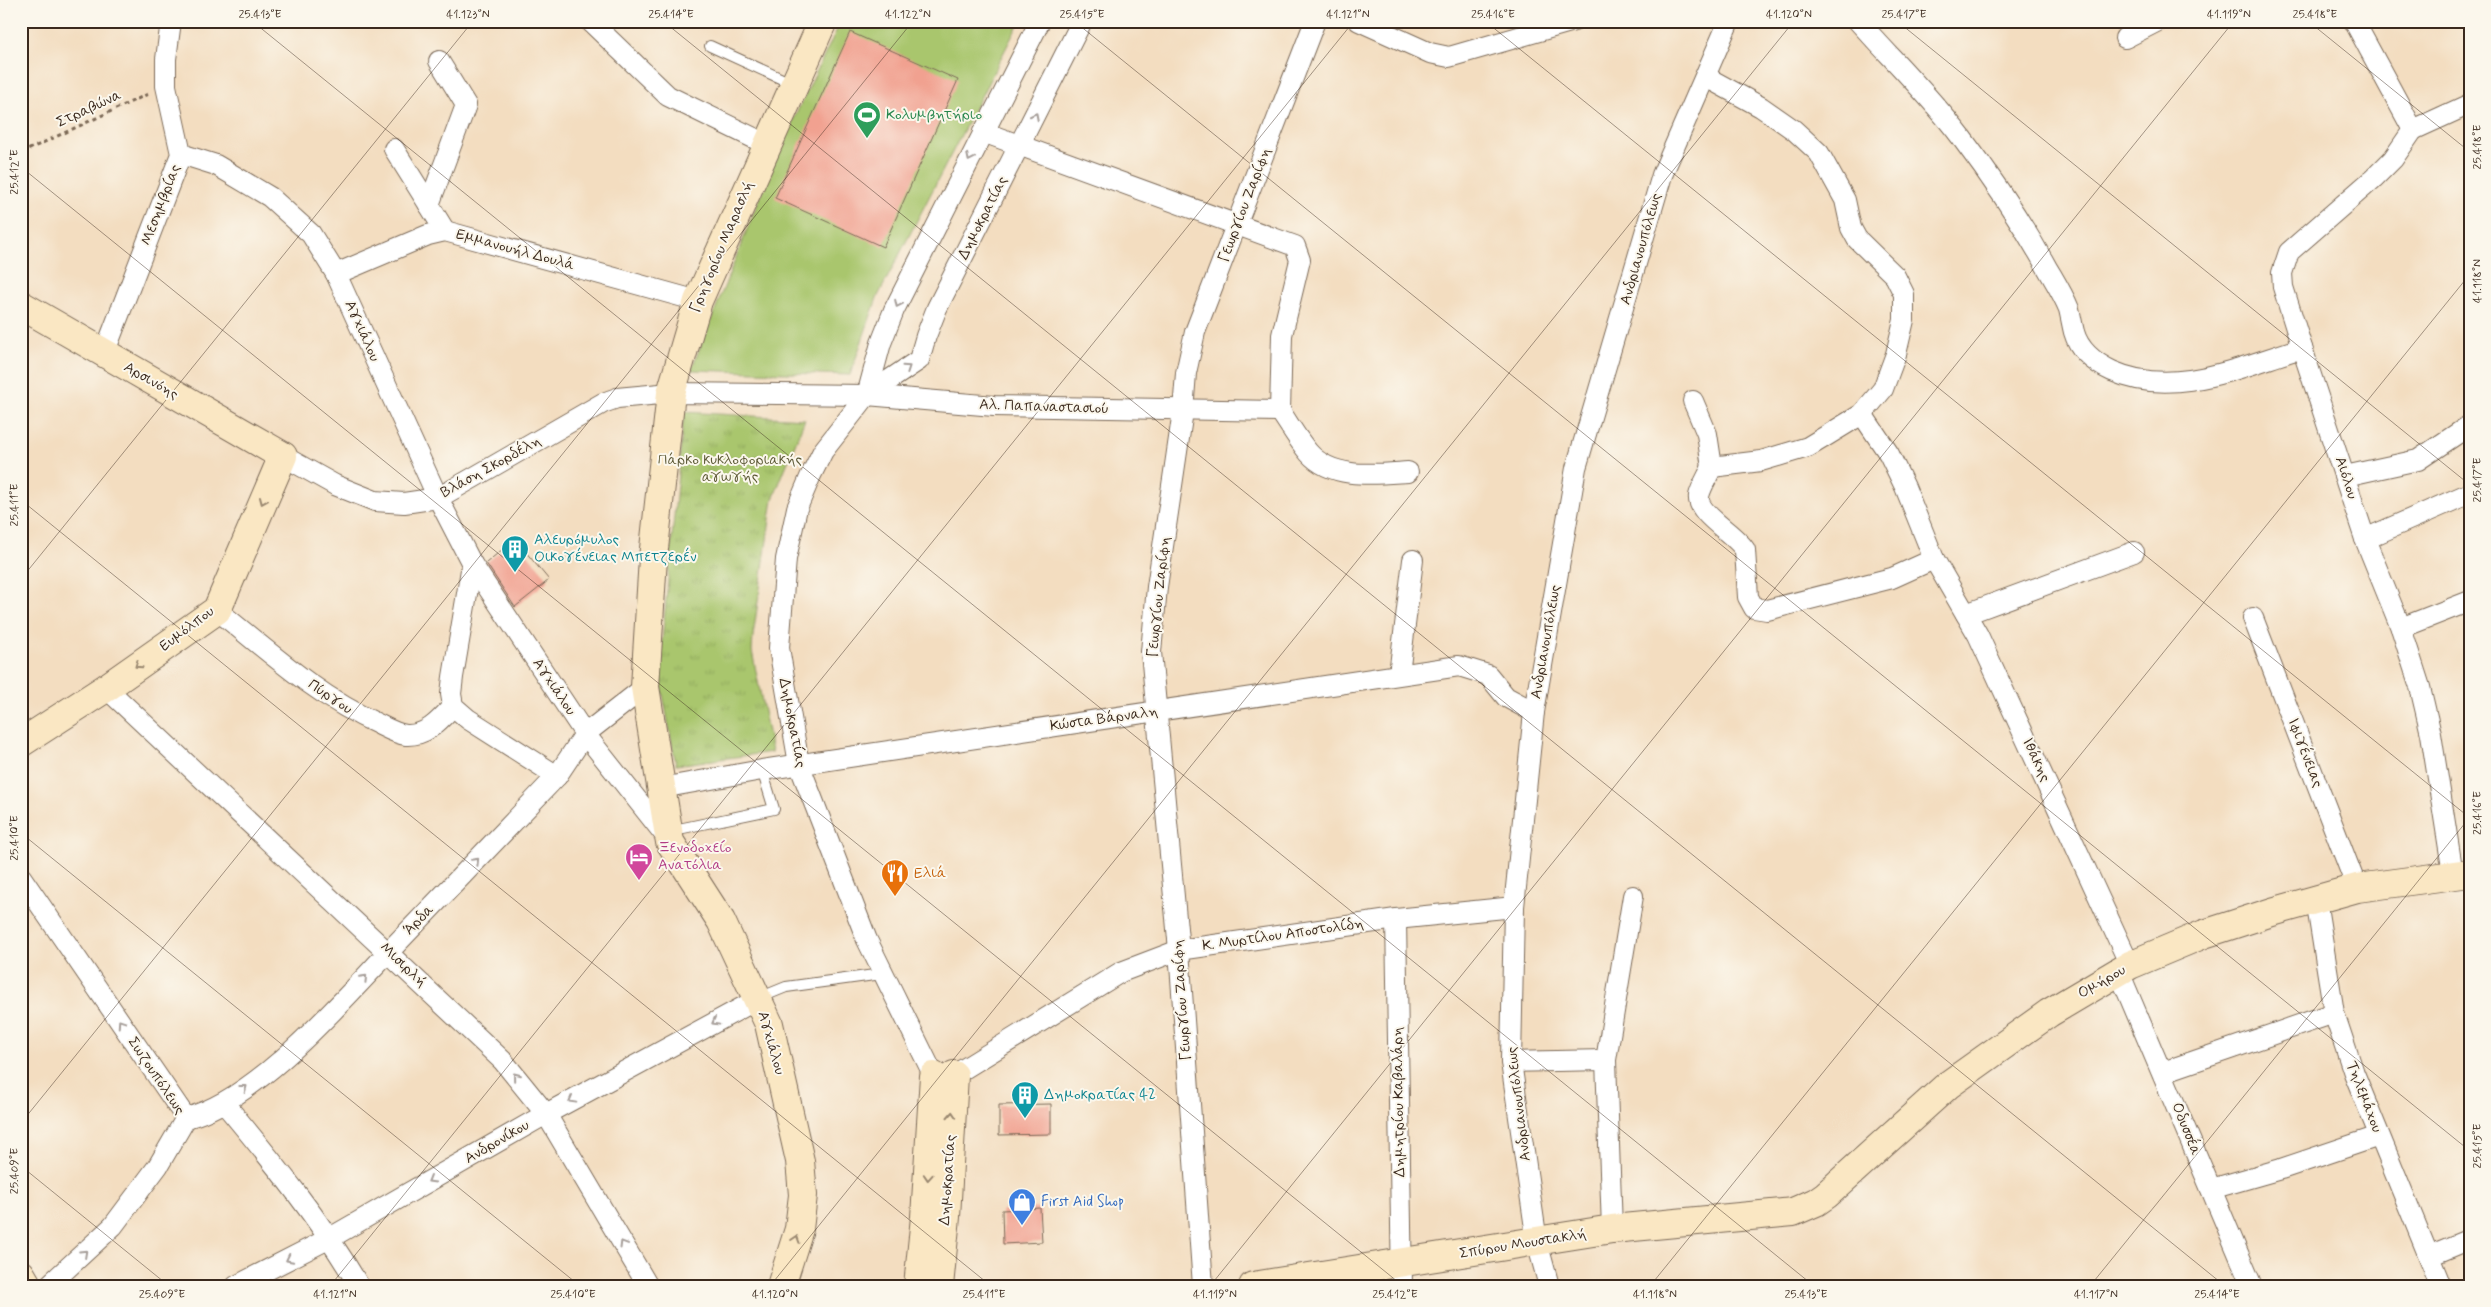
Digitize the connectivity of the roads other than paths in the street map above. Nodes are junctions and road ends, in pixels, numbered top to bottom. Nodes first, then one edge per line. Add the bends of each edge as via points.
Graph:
1 (171, 21) edge
2 (590, 21) edge
3 (823, 21) edge
4 (1040, 21) edge
5 (1082, 21) edge
6 (1315, 21) edge
7 (1359, 21) edge
8 (1574, 21) edge
9 (1858, 21) edge
10 (2158, 21) edge
11 (2354, 21) edge
12 (1722, 24) edge
13 (2125, 38) dead end
14 (710, 46) dead end
15 (439, 61) dead end
16 (1706, 77) junction
17 (794, 84) junction
18 (2470, 104) edge
19 (2413, 130) junction
20 (983, 132) junction
21 (766, 144) junction
22 (1020, 146) junction
23 (394, 149) dead end
24 (181, 154) junction
25 (429, 205) junction
26 (1238, 224) junction
27 (445, 231) junction
28 (336, 274) junction
29 (698, 301) junction
30 (21, 305) edge
31 (2302, 348) junction
32 (104, 354) junction
33 (671, 393) junction
34 (867, 395) junction
35 (1693, 401) dead end
36 (1183, 411) junction
37 (1280, 411) junction
38 (1862, 414) junction
39 (2470, 425) edge
40 (283, 456) junction
41 (1712, 467) junction
42 (1408, 472) dead end
43 (2345, 476) junction
44 (2470, 493) edge
45 (438, 498) junction
46 (2365, 540) junction
47 (2134, 552) dead end
48 (1934, 559) junction
49 (1413, 560) dead end
50 (472, 564) junction
51 (2470, 601) edge
52 (217, 610) junction
53 (1966, 614) junction
54 (2253, 618) dead end
55 (2400, 628) junction
56 (1399, 674) junction
57 (645, 687) junction
58 (106, 688) junction
59 (453, 706) junction
60 (1156, 711) junction
61 (1534, 712) junction
62 (585, 734) junction
63 (21, 743) edge
64 (799, 764) junction
65 (762, 770) junction
66 (557, 776) junction
67 (661, 788) junction
68 (669, 836) junction
69 (2461, 874) edge
70 (21, 877) edge
71 (2357, 888) junction
72 (1633, 896) dead end
73 (2316, 900) junction
74 (1514, 906) junction
75 (1396, 919) junction
76 (1179, 950) junction
77 (389, 952) junction
78 (2124, 969) junction
79 (882, 974) junction
80 (758, 998) junction
81 (2334, 1013) junction
82 (1606, 1060) junction
83 (1511, 1062) junction
84 (2163, 1072) junction
85 (944, 1075) junction
86 (224, 1103) junction
87 (546, 1114) junction
88 (186, 1118) junction
89 (2379, 1136) junction
90 (2211, 1190) junction
91 (1793, 1212) joint
92 (1612, 1229) junction
93 (330, 1238) junction
94 (2470, 1239) edge
95 (1537, 1242) junction
96 (2429, 1256) junction
97 (21, 1274) edge
98 (1402, 1274) edge
99 (28, 1286) edge
100 (48, 1286) edge
101 (236, 1286) edge
102 (359, 1286) edge
103 (648, 1286) edge
104 (781, 1286) edge
105 (918, 1286) edge
106 (939, 1286) edge
107 (1203, 1286) edge
108 (1253, 1286) edge
109 (1549, 1286) edge
110 (2252, 1286) edge
111 (2441, 1286) edge

1 - 24 street, Μεσημβρίας via 166,86
2 - 21 street via 668,96
3 - 17 street, Γρηγορίου Μαρασλή
4 - 20 street, Δημοκρατίας
22 -> 5 street, Δημοκρατίας
6 - 26 street, Γεωργίου Ζαρίφη
7 - 8 street via 1430,53 1449,57
9 - 31 street via 1960,135 1984,169 2054,279 2069,310 2074,333 2093,360 2131,377 2172,383 2192,381
10 - 13 street
11 - 19 street
12 - 16 street, Ανδριανουπόλεως
14 - 17 lane
15 - 25 street via 464,99 466,109
16 - 38 street via 1761,107 1819,153 1845,200 1857,239 1895,276 1904,294 1904,320 1896,354 1883,389
16 - 61 street, Ανδριανουπόλεως via 1662,175 1576,468
17 - 21 street, Γρηγορίου Μαρασλή
18 - 19 street
19 - 31 street, Αιόλου via 2374,178 2289,252 2282,273 2283,287
20 - 22 street
20 -> 34 street, Δημοκρατίας via 894,310 881,342
21 - 29 street, Γρηγορίου Μαρασλή
22 - 26 street
34 -> 22 street, Δημοκρατίας via 919,360 937,308
23 - 25 street
24 - 28 street, Αγχιάλου via 216,165 270,197 311,234
24 - 32 street, Μεσημβρίας
25 - 27 street
26 - 36 street, Γεωργίου Ζαρίφη via 1195,332 1186,373
26 - 37 street via 1295,246 1300,260 1282,335
27 - 28 street, Εμμανουήλ Δουλά via 428,235
27 - 29 street, Εμμανουήλ Δουλά
28 - 45 street, Αγχιάλου
29 - 33 street, Γρηγορίου Μαρασλή
30 - 32 street, Αρσινόης
31 - 43 street, Αιόλου
32 - 40 street, Αρσινόης
33 - 34 street, Αλ. Παπαναστασιού
33 - 45 street, Βλάση Σκορδέλη via 608,401
33 - 57 street, Γρηγορίου Μαρασλή via 653,558
34 - 36 street, Αλ. Παπαναστασιού via 994,406
34 - 64 street, Δημοκρατίας via 823,451 810,475 798,508 786,560 779,648
35 - 41 street via 1707,434
36 - 37 street, Αλ. Παπαναστασιού
36 - 60 street, Γεωργίου Ζαρίφη via 1156,596 1151,652
37 - 42 street via 1308,452 1331,468 1366,474
38 - 41 street via 1808,447 1761,461
38 - 48 street, Ιθάκης via 1889,454
39 - 43 street via 2418,460
40 - 45 street, Βλάση Σκορδέλη via 335,485 375,501 404,503
40 -> 52 street, Ευμόλπου
41 - 48 street via 1699,502 1704,511 1743,546 1748,597 1754,608 1767,610 1892,578
43 - 46 street, Αιόλου
44 - 46 street
45 - 50 street, Αγχιάλου
46 - 55 street, Αιόλου
47 - 53 street
48 - 53 street, Ιθάκης
49 - 56 street
50 - 59 street via 453,677
50 - 62 street, Αγχιάλου
51 - 55 street
52 -> 58 street, Ευμόλπου
52 - 59 street, Πύργου via 325,695 391,730 406,735 424,732 437,724
53 - 78 street, Ιθάκης
54 - 71 street, Ιφιγένειας
55 - 69 street, Αιόλου via 2420,687
56 - 60 street, Κώστα Βάρναλη
56 - 61 street, Κώστα Βάρναλη via 1459,666 1472,669 1488,675 1506,697
57 - 62 street, Άρδα
57 - 67 street, Γρηγορίου Μαρασλή
58 - 63 street, Ευμόλπου
58 - 77 street, Μισιρλή
59 - 66 street
60 - 64 street, Κώστα Βάρναλη
60 - 76 street, Γεωργίου Ζαρίφη
61 - 74 street, Ανδριανουπόλεως
62 - 66 street, Άρδα
62 - 68 street, Αγχιάλου
64 - 65 street, Κώστα Βάρναλη
64 - 79 street, Δημοκρατίας
65 - 67 street, Κώστα Βάρναλη
65 - 68 lane via 774,809
77 -> 66 street, Άρδα
67 - 68 street, Γρηγορίου Μαρασλή
68 - 80 street, Αγχιάλου via 721,921
69 - 71 street, Ομήρου
88 -> 70 street, Σωζουπόλεως
71 - 73 street, Ομήρου
72 - 82 street
73 - 78 street, Ομήρου via 2204,934
73 - 81 street, Τηλεμάχου
74 - 75 street, Κ. Μυρτίλου Αποστολίδη
74 - 83 street, Ανδριανουπόλεως
75 - 76 street, Κ. Μυρτίλου Αποστολίδη
75 - 98 street, Δημητρίου Καβαλάρη
76 - 85 street, Κ. Μυρτίλου Αποστολίδη via 1121,972
76 - 107 street, Γεωργίου Ζαρίφη
86 -> 77 street, Άρδα via 298,1045
87 -> 77 street, Μισιρλή via 503,1061
78 - 84 street, Οδυσσέα
78 - 91 street, Ομήρου via 2049,1013 1948,1085 1826,1195
79 - 80 lane via 786,987
79 - 85 street, Δημοκρατίας
80 -> 87 street, Ανδρονίκου
104 -> 80 street, Αγχιάλου via 799,1229 803,1194 800,1161 768,1024
81 - 84 street
81 - 89 street, Τηλεμάχου
82 - 83 street
82 - 92 street
83 - 95 street, Ανδριανουπόλεως
84 - 90 street, Οδυσσέα
85 -> 105 street
106 -> 85 street, Δημοκρατίας via 946,1217
86 - 88 street, Άρδα
86 - 93 street via 293,1186
87 -> 93 street, Ανδρονίκου
103 -> 87 street, Μισιρλή
100 -> 88 street, Σωζουπόλεως via 113,1226 158,1166
89 - 90 street
89 - 96 street, Τηλεμάχου
90 - 110 street, Οδυσσέα
91 - 92 street, Σπύρου Μουστακλή
92 - 95 street, Σπύρου Μουστακλή
93 -> 101 street, Ανδρονίκου
93 - 102 street
94 - 96 street
95 - 98 street, Σπύρου Μουστακλή
95 - 109 street, Ανδριανουπόλεως
96 - 111 street, Τηλεμάχου
97 - 99 street
98 - 108 street, Σπύρου Μουστακλή

